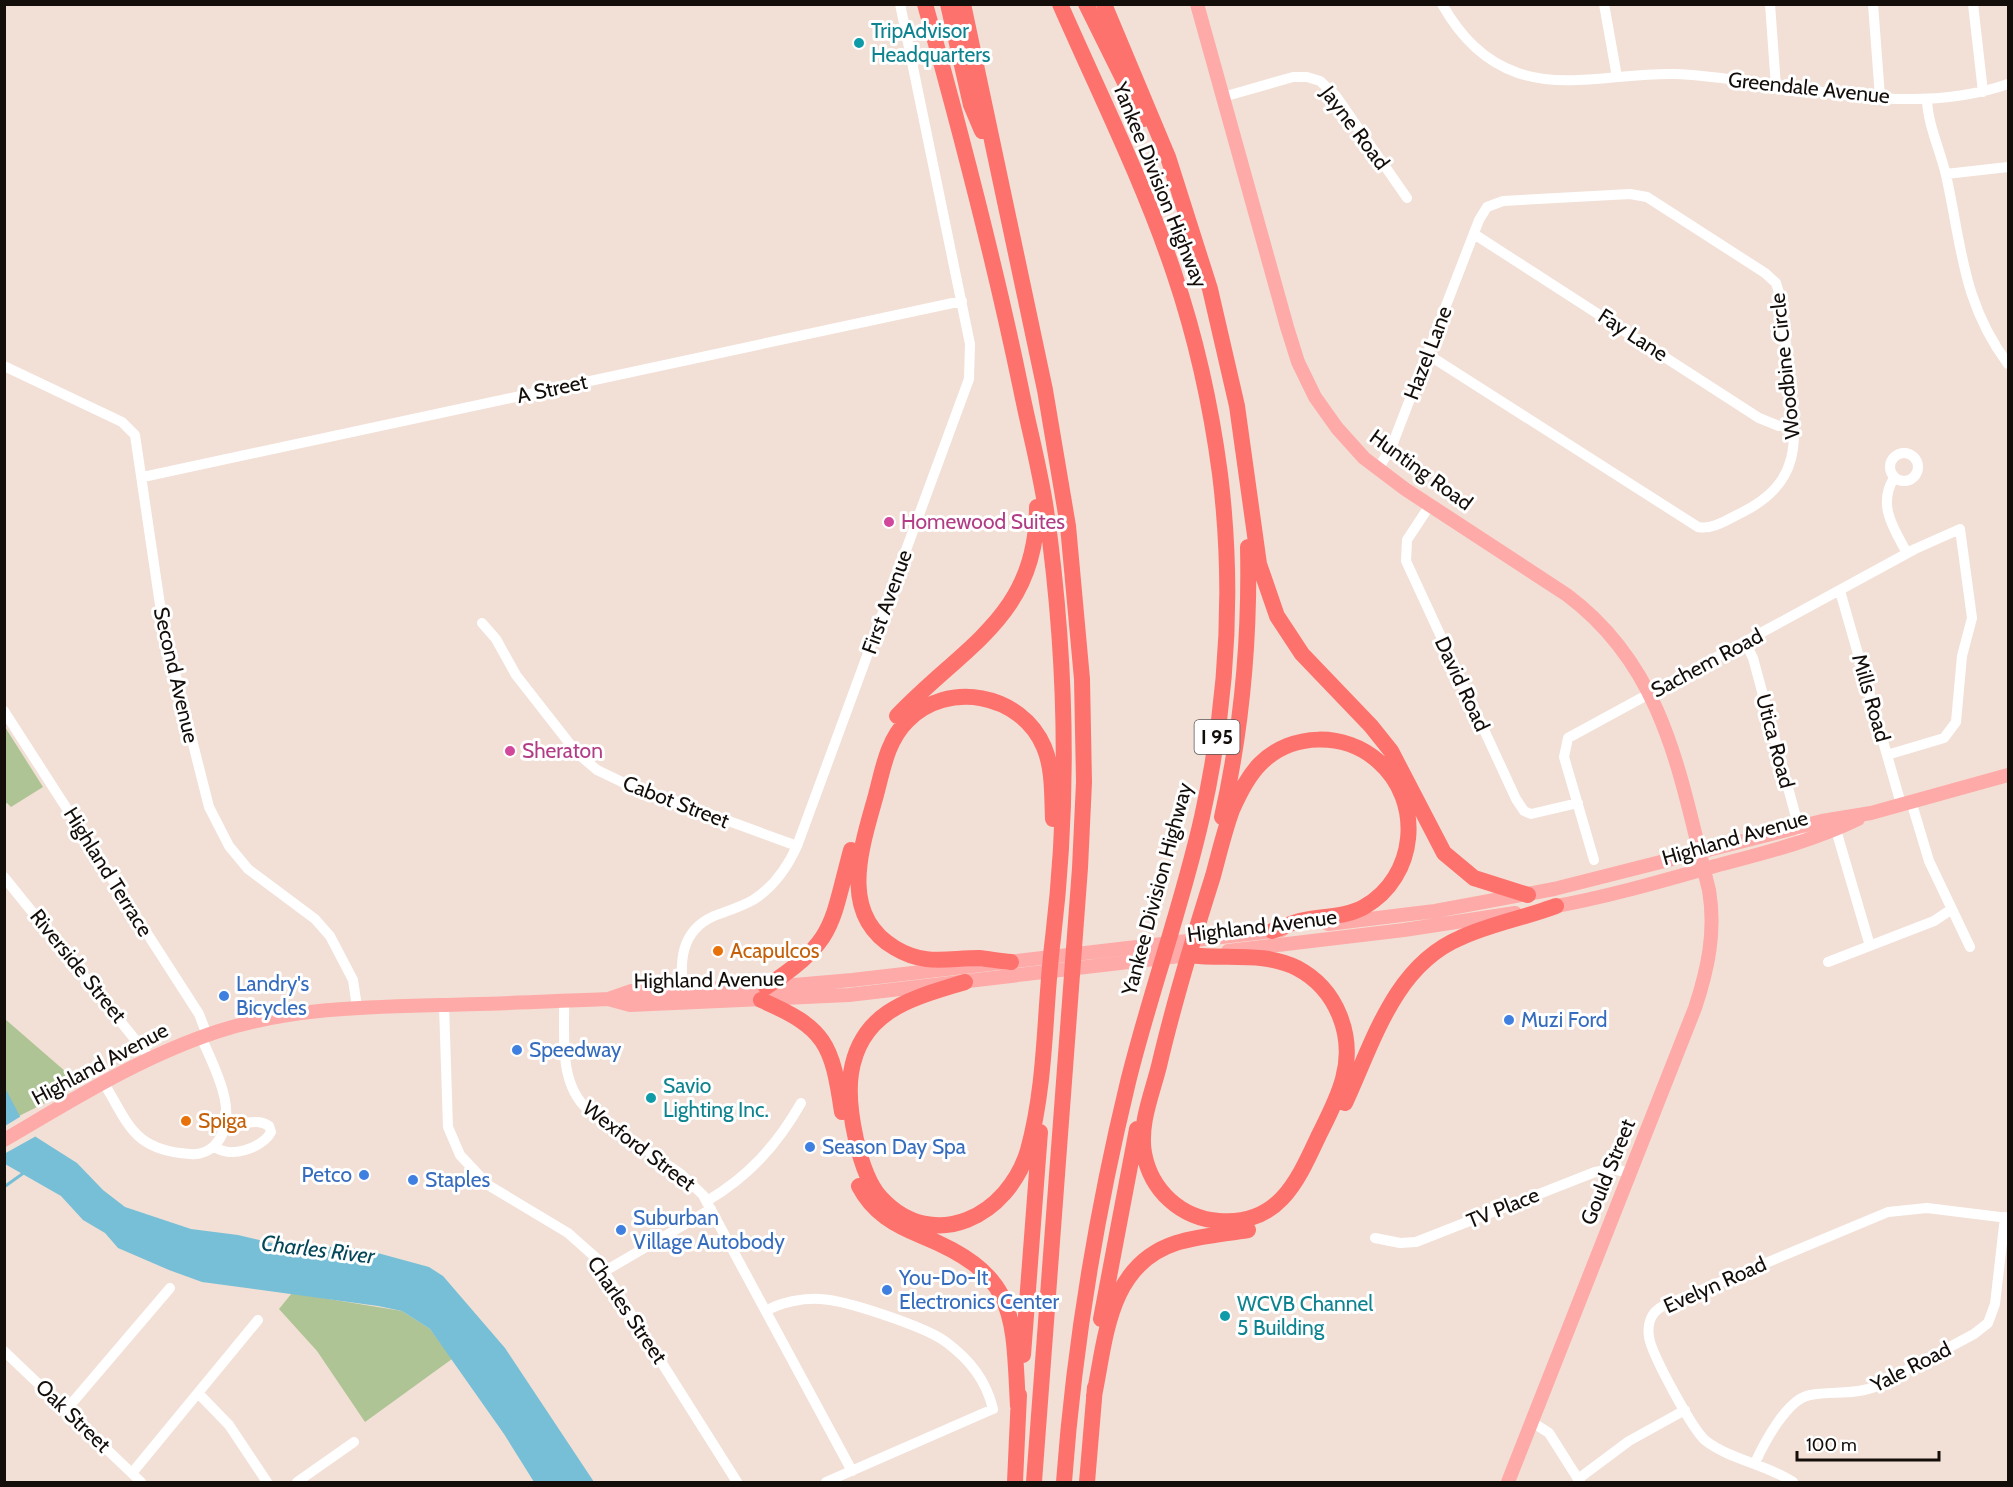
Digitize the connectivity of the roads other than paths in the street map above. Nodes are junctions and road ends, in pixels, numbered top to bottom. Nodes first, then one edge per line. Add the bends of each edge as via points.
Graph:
1 (900, 4) edge
2 (925, 4) edge
3 (948, 4) edge
4 (963, 4) edge
5 (1060, 4) edge
6 (1086, 4) edge
7 (1104, 4) edge
8 (1197, 4) edge
9 (1442, 4) edge
10 (1604, 4) edge
11 (1770, 4) edge
12 (1873, 4) edge
13 (1973, 4) edge
14 (1617, 77) junction
15 (2008, 84) edge
16 (1776, 87) junction
17 (1983, 92) junction
18 (1223, 97) junction
19 (1880, 97) junction
20 (1927, 100) junction
21 (997, 165) junction
22 (2008, 167) edge
23 (1946, 174) junction
24 (1407, 198) dead end
25 (1189, 224) junction
26 (1474, 234) junction
27 (962, 301) junction
28 (1427, 354) junction
29 (2008, 364) edge
30 (4, 366) edge
31 (1028, 423) junction
32 (1795, 426) junction
33 (1242, 442) junction
34 (1378, 470) junction
35 (143, 477) junction
36 (1894, 478) dead end
37 (1430, 505) junction
38 (1907, 553) junction
39 (1840, 591) junction
40 (482, 623) dead end
41 (1745, 642) junction
42 (1651, 693) junction
43 (4, 711) edge
44 (1887, 755) junction
45 (2008, 775) edge
46 (1578, 803) junction
47 (1906, 803) junction
48 (1871, 813) junction
49 (1799, 827) junction
50 (1836, 830) junction
51 (1803, 842) junction
52 (797, 846) junction
53 (1700, 853) junction
54 (1594, 860) dead end
55 (1704, 870) junction
56 (4, 877) edge
57 (1528, 895) junction
58 (1556, 906) junction
59 (1952, 909) junction
60 (1200, 910) junction
61 (1272, 931) junction
62 (1053, 938) junction
63 (1870, 946) junction
64 (1970, 947) dead end
65 (1189, 955) joint
66 (1208, 955) junction
67 (1011, 962) junction
68 (1828, 962) dead end
69 (965, 982) junction
70 (764, 994) junction
71 (684, 997) junction
72 (564, 1001) junction
73 (444, 1005) junction
74 (357, 1007) junction
75 (204, 1036) junction
76 (1163, 1042) junction
77 (150, 1058) junction
78 (1042, 1074) junction
79 (103, 1082) junction
80 (801, 1103) dead end
81 (225, 1124) junction
82 (6, 1139) edge
83 (214, 1146) junction
84 (1630, 1173) junction
85 (709, 1205) junction
86 (2007, 1217) edge
87 (1375, 1238) dead end
88 (605, 1271) junction
89 (170, 1288) dead end
90 (766, 1311) junction
91 (258, 1320) dead end
92 (4, 1351) edge
93 (198, 1393) junction
94 (1094, 1395) junction
95 (1018, 1406) junction
96 (66, 1410) junction
97 (1685, 1410) junction
98 (1532, 1422) junction
99 (354, 1442) dead end
100 (1755, 1463) junction
101 (852, 1471) junction
102 (132, 1473) junction
103 (1579, 1480) edge
104 (141, 1482) edge
105 (267, 1482) edge
106 (297, 1482) edge
107 (737, 1482) edge
108 (826, 1482) edge
109 (1015, 1482) edge
110 (1034, 1482) edge
111 (1064, 1482) edge
112 (1087, 1482) edge
113 (1508, 1482) edge
114 (1793, 1482) edge

1 - 27 street, First Avenue
2 - 31 highway via 984,217
3 - 21 highway via 971,105
4 - 21 highway
5 - 111 highway, Yankee Division Highway / I 95 via 1158,231 1191,330 1217,457 1224,516 1226,595 1224,664 1212,767 1192,859 1132,1066 1103,1194 1077,1352
6 - 25 highway via 1149,131
7 - 25 highway via 1160,134
8 - 18 main road, Hunting Road
9 - 14 street, Greendale Avenue via 1475,48 1508,69 1551,80
10 - 14 street
11 - 16 street
12 - 19 street
13 - 17 street
14 - 16 street, Greendale Avenue via 1676,74
15 - 17 street, Greendale Avenue
16 - 19 street, Greendale Avenue
17 - 20 street, Greendale Avenue
18 - 24 street, Jayne Road via 1293,77 1320,81 1336,96
18 - 34 main road, Hunting Road via 1298,362 1331,421
19 - 20 street, Greendale Avenue
20 - 23 street
21 - 110 highway via 1062,484 1076,594 1083,696 1079,885
22 - 23 street
23 - 29 street via 1967,286 1986,332
25 - 33 highway via 1223,339
26 - 28 street, Hazel Lane
26 - 32 street, Fay Lane via 1760,418 1779,426
26 - 32 street, Woodbine Circle via 1487,207 1503,201 1630,194 1656,201 1776,283
27 - 35 street, A Street
27 - 52 street, First Avenue via 971,351 967,387
28 - 32 street, Woodbine Circle via 1698,527 1713,526 1769,494 1789,464 1795,446
28 - 34 street, Hazel Lane
30 - 35 street, Second Avenue via 126,424 137,439
31 - 62 highway via 1046,513 1061,666 1063,817
31 - 70 highway via 1037,521 1032,557 1022,585 999,620 888,728 875,758 831,925 807,958
33 - 57 highway via 1261,572 1273,607 1291,639 1386,745 1432,836 1448,858 1474,878
33 - 60 highway via 1248,556 1246,662 1230,779
34 - 37 main road, Hunting Road
35 - 74 street, Second Avenue via 163,625 208,807 229,846 248,869 315,919 330,936 353,980
36 - 38 street via 1888,491 1887,513
37 - 42 main road, Hunting Road via 1592,615 1619,644
37 - 46 street, David Road via 1407,540 1406,561 1516,799 1531,814
38 - 39 street, Sachem Road
38 - 44 street, Sachem Road via 1959,529 1972,618 1962,656 1956,722 1948,735
39 - 41 street, Sachem Road
39 - 44 street, Mills Road
40 - 52 street, Cabot Street via 516,675 578,753 597,770
41 - 42 street, Sachem Road
41 - 49 street, Utica Road via 1753,658
42 - 46 street, Sachem Road via 1568,738 1564,757
42 - 53 main road, Hunting Road
43 - 75 street, Highland Terrace via 199,1014
44 - 47 street, Mills Road
45 - 47 main road, Highland Avenue
46 - 54 street, Sachem Road
47 - 48 main road, Highland Avenue
47 - 59 street, Mills Road
48 - 49 main road, Highland Avenue
48 - 50 main road, Highland Avenue
49 - 51 street, Utica Road
49 - 53 main road, Highland Avenue
50 - 51 main road, Highland Avenue
50 - 63 street
51 - 55 main road, Highland Avenue
52 - 71 street, First Avenue via 767,890 708,919 689,936 682,956
53 - 55 main road, Hunting Road
53 - 57 main road, Highland Avenue
55 - 58 main road, Highland Avenue
55 - 84 main road, Gould Street via 1712,918 1706,973
56 - 77 street, Riverside Street
57 - 61 main road, Highland Avenue via 1417,914
58 - 66 main road, Highland Avenue
58 - 94 highway via 1460,938 1437,950 1417,968 1393,1000 1299,1198 1284,1213 1261,1226 1176,1243 1140,1264 1111,1310
59 - 63 street via 1934,921
59 - 64 street, Mills Road
60 - 61 highway via 1234,806 1261,763 1286,747 1308,740 1332,740 1361,749 1388,771 1404,800 1410,835 1401,868 1383,892 1362,908 1302,920
60 - 76 highway
61 - 67 main road, Highland Avenue
62 - 67 highway via 1053,808 1048,758 1041,741 1019,715 987,699 956,697 922,709 898,731 887,754 858,861 860,901 878,934 900,951 940,961 978,958
62 - 78 highway
63 - 68 street
65 - 66 highway
65 - 69 main road, Highland Avenue
66 - 76 highway via 1267,958 1300,970 1325,991 1343,1025 1347,1061 1339,1091 1296,1183 1274,1207 1248,1219 1214,1221 1180,1209 1158,1188 1147,1164 1143,1142
67 - 70 main road, Highland Avenue
69 - 70 main road, Highland Avenue via 858,994
69 - 78 highway via 892,1008 867,1033 855,1056 850,1088 859,1152 878,1195 900,1214 932,1223 958,1223 988,1210 1006,1193 1022,1166
70 - 71 main road, Highland Avenue
70 - 95 highway via 806,1022 827,1047 853,1172 867,1199 898,1226 966,1256 998,1289 1013,1330
71 - 72 main road, Highland Avenue via 630,1005 608,999
72 - 73 main road, Highland Avenue
72 - 85 street, Wexford Street via 568,1074 576,1096 588,1110 687,1179
73 - 74 main road, Highland Avenue
73 - 88 street, Charles Street via 448,1120 460,1155 488,1185 568,1233
74 - 75 main road, Highland Avenue via 285,1015
75 - 77 main road, Highland Avenue
75 - 81 street, Highland Terrace via 224,1098
76 - 94 highway via 1143,1104 1120,1208 1101,1318
77 - 79 main road, Highland Avenue
78 - 95 highway
79 - 82 main road, Highland Avenue
79 - 83 street via 134,1130 146,1141 194,1154
80 - 85 street via 762,1159
81 - 83 street
81 - 83 street via 261,1121 271,1132 263,1142 238,1151 223,1152
84 - 87 street, TV Place via 1612,1169 1595,1172 1416,1242
84 - 98 main road, Gould Street
85 - 88 street
85 - 90 street, Wexford Street
86 - 97 street, Evelyn Road via 1927,1208 1888,1212 1660,1308 1650,1321 1649,1340
86 - 100 street, Yale Road via 1993,1314 1984,1327 1875,1388 1799,1399 1786,1411
88 - 107 street, Charles Street
89 - 96 street
90 - 101 street, Wexford Street
90 - 101 street via 785,1303 821,1299 931,1334 956,1350 979,1374 993,1409
91 - 93 street
92 - 96 street, Oak Street
93 - 102 street
93 - 105 street via 229,1425
94 - 112 highway
95 - 109 highway
96 - 102 street, Oak Street
97 - 100 street, Evelyn Road via 1707,1442
97 - 103 street via 1629,1441
98 - 103 street via 1549,1433
98 - 113 main road, Gould Street
99 - 106 street
100 - 114 street, Evelyn Road
101 - 108 street
102 - 104 street, Oak Street

